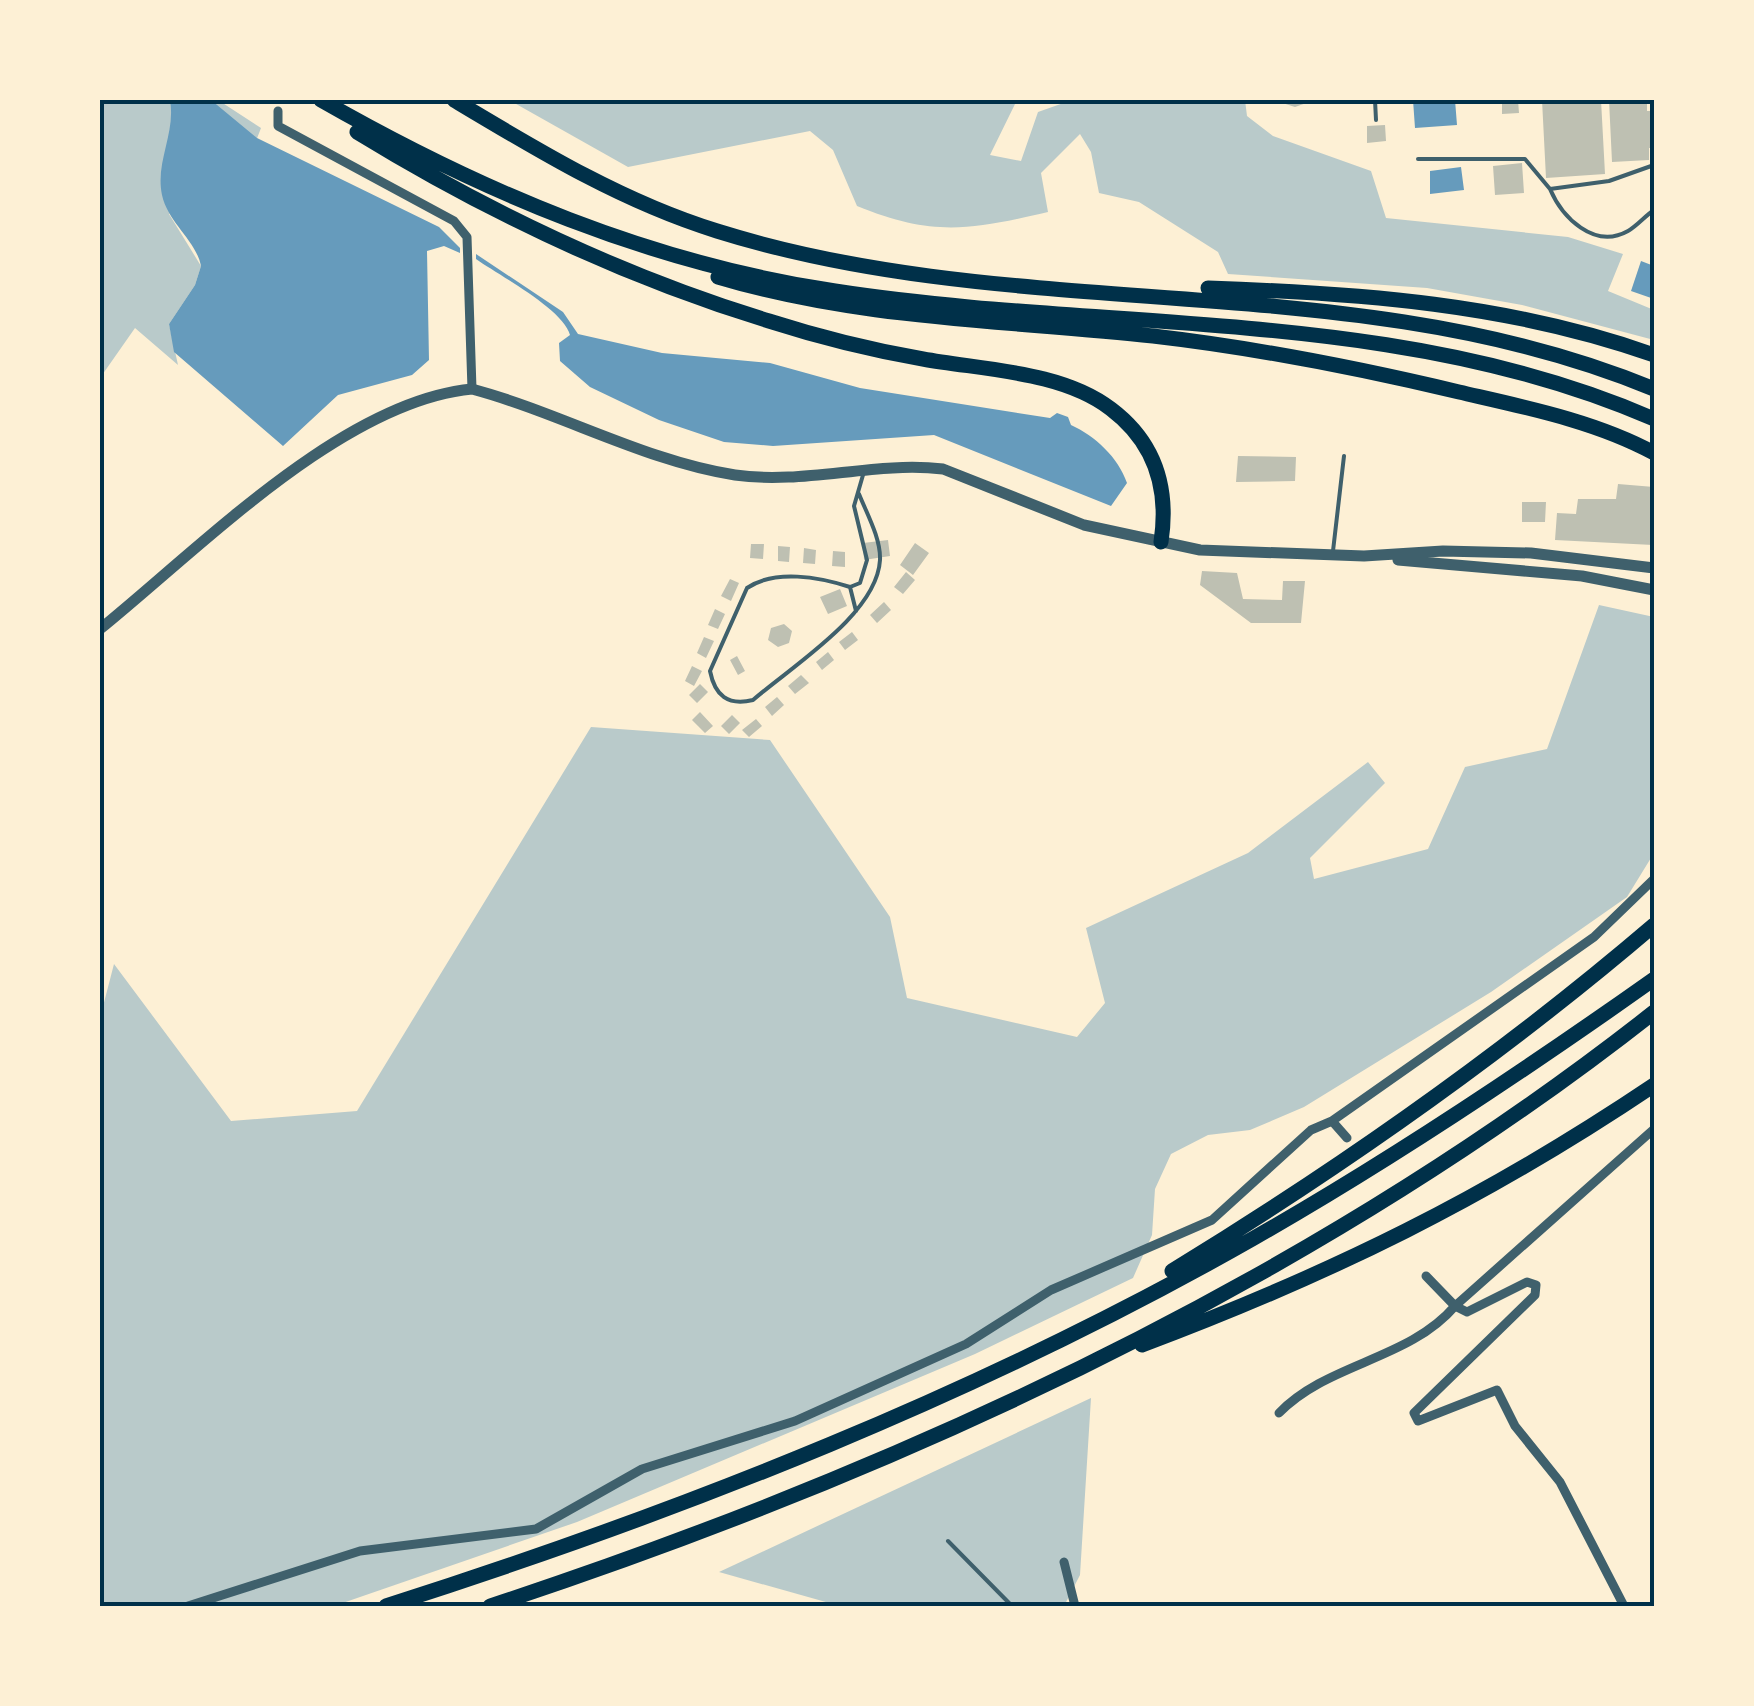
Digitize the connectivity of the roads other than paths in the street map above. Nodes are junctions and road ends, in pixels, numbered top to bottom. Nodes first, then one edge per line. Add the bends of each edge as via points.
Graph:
1 (304, 100) edge
2 (320, 100) edge
3 (454, 100) edge
4 (1375, 100) edge
5 (278, 111) dead end
6 (1376, 120) dead end
7 (1418, 160) dead end
8 (1654, 165) edge
9 (1550, 188) junction
10 (1654, 210) edge
11 (612, 237) junction
12 (1024, 283) junction
13 (1654, 355) edge
14 (472, 389) junction
15 (1654, 390) edge
16 (1654, 420) edge
17 (1653, 452) edge
18 (1344, 456) dead end
19 (864, 470) junction
20 (859, 494) junction
21 (1161, 542) junction
22 (1332, 556) junction
23 (1364, 556) junction
24 (1654, 568) edge
25 (850, 587) junction
26 (1654, 590) edge
27 (856, 612) junction
28 (100, 630) edge
29 (1654, 879) edge
30 (1654, 925) edge
31 (1654, 979) edge
32 (1654, 1012) edge
33 (1654, 1085) edge
34 (1332, 1121) junction
35 (1654, 1129) edge
36 (1347, 1138) dead end
37 (1426, 1276) dead end
38 (1454, 1306) junction
39 (1062, 1338) junction
40 (1076, 1370) junction
41 (1278, 1413) dead end
42 (948, 1542) dead end
43 (1064, 1562) dead end
44 (188, 1606) edge
45 (386, 1606) edge
46 (490, 1606) edge
47 (1012, 1606) edge
48 (1075, 1606) edge
49 (1624, 1606) edge

1 - 21 highway via 521,222 683,292 846,344 1002,372 1090,396 1131,427 1158,468 1164,491
2 - 11 highway via 463,176
3 - 12 highway via 588,178 718,231 866,265
4 - 6 lane
5 - 14 street via 278,126 454,221 466,237
7 - 9 lane via 1524,159
8 - 9 lane via 1608,181
9 - 10 lane via 1566,217 1594,234 1629,230
11 - 16 highway via 833,291 1406,348 1560,386
11 - 17 highway via 686,267 832,306 1153,336 1337,363 1528,409
12 - 13 highway via 1373,296 1465,307
12 - 15 highway via 1420,322 1562,356
14 - 19 street via 693,466 767,476
14 - 28 street via 450,391 323,446
18 - 22 lane
19 - 20 lane
19 - 21 street via 943,469 1084,525
20 - 25 lane via 854,506 867,560 860,582
20 - 27 lane via 880,558 876,586
21 - 22 street via 1244,554
22 - 23 street
23 - 24 street via 1531,553
23 - 26 street via 1565,574
25 - 27 lane
25 - 27 lane via 773,577 747,588 710,671 712,686 724,700 753,700
29 - 34 street via 1594,936
30 - 39 highway via 1516,1040 1293,1197
31 - 39 highway via 1427,1136 1253,1239
32 - 40 highway via 1366,1211
33 - 40 highway via 1478,1196 1354,1260
34 - 36 street
34 - 44 street via 1311,1130 1212,1220 1050,1290 966,1344 795,1421 642,1470 536,1529 360,1551
35 - 38 street
37 - 38 street
38 - 41 street via 1436,1329 1297,1394
38 - 49 street via 1468,1312 1528,1282 1536,1285 1535,1295 1414,1413 1418,1421 1497,1390 1515,1426 1560,1482
39 - 45 highway via 781,1467 585,1542
40 - 46 highway via 792,1497
42 - 47 lane
43 - 48 street

